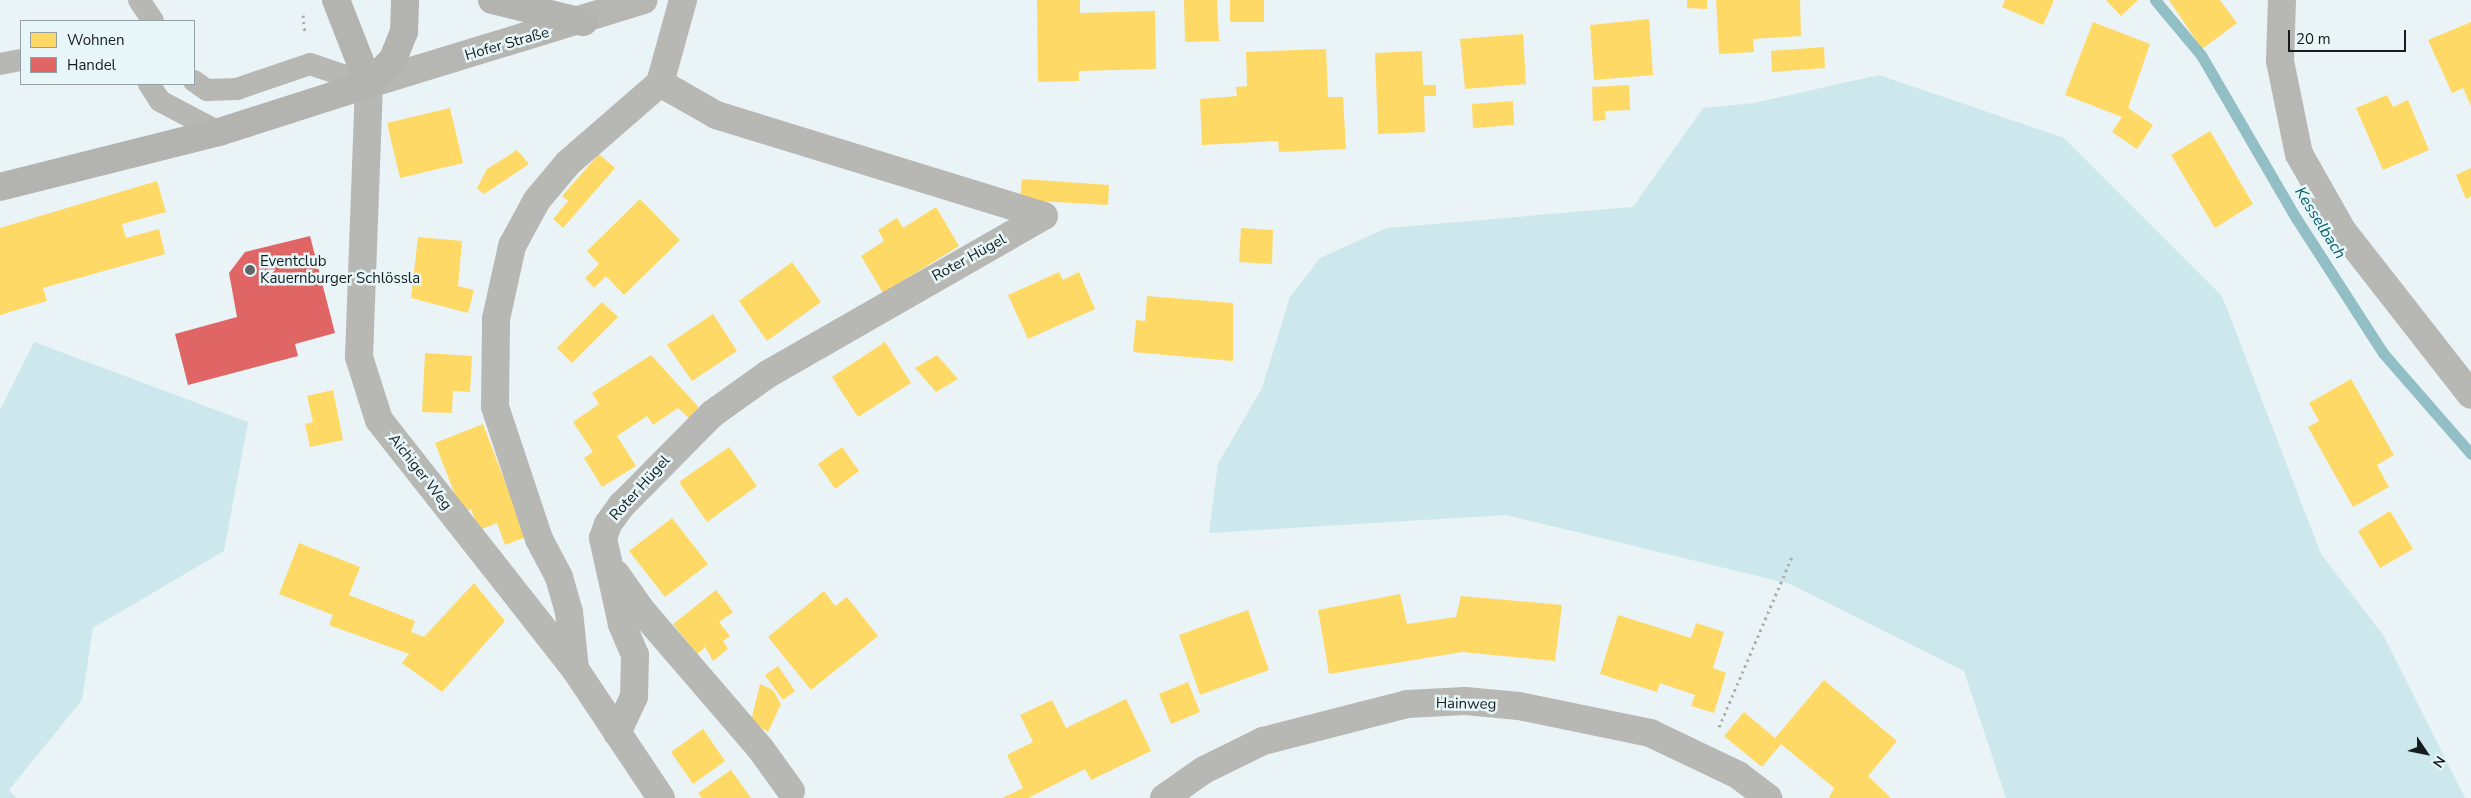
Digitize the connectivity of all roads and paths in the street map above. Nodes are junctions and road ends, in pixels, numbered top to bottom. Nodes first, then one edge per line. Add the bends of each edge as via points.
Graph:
1 (139, 0) edge
2 (336, 0) edge
3 (405, 0) edge
4 (492, 0) edge
5 (643, 0) edge
6 (683, 0) edge
7 (2282, 0) edge
8 (152, 20) edge
9 (583, 22) junction
10 (20, 60) edge
11 (0, 64) edge
12 (195, 82) edge
13 (660, 83) junction
14 (369, 84) junction
15 (149, 85) edge
16 (219, 132) junction
17 (0, 187) edge
18 (2471, 395) edge
19 (1792, 557) dead end
20 (609, 563) junction
21 (575, 669) junction
22 (617, 732) junction
23 (1706, 758) junction
24 (791, 791) dead end
25 (660, 798) edge
26 (1164, 798) edge
27 (1768, 798) edge

1 - 8 lane
2 - 14 highway
3 - 14 highway via 404,32 393,59
4 - 9 highway
5 - 9 street, Hofer Straße
6 - 13 street
7 - 18 street via 2280,60 2299,154 2342,230
9 - 14 street, Hofer Straße
10 - 11 lane
12 - 14 lane via 207,90 237,89 310,64
13 - 20 street, Roter Hügel via 687,102 725,118 1044,216 826,338 712,414 608,524 603,538
13 - 21 street via 568,163 537,200 512,246 496,319 495,407 539,539 559,577 569,612
14 - 16 highway
14 - 21 street, Aichiger Weg via 359,356 379,420
15 - 16 lane via 160,101
16 - 17 highway
19 - 23 path
20 - 22 street, Roter Hügel via 622,624 635,655 634,697
20 - 24 street, Roter Hügel via 642,611 760,748
21 - 22 street, Aichiger Weg
22 - 25 street, Aichiger Weg
23 - 26 street, Hainweg via 1650,733 1520,706 1407,704 1263,742 1204,770
23 - 27 street, Hainweg

